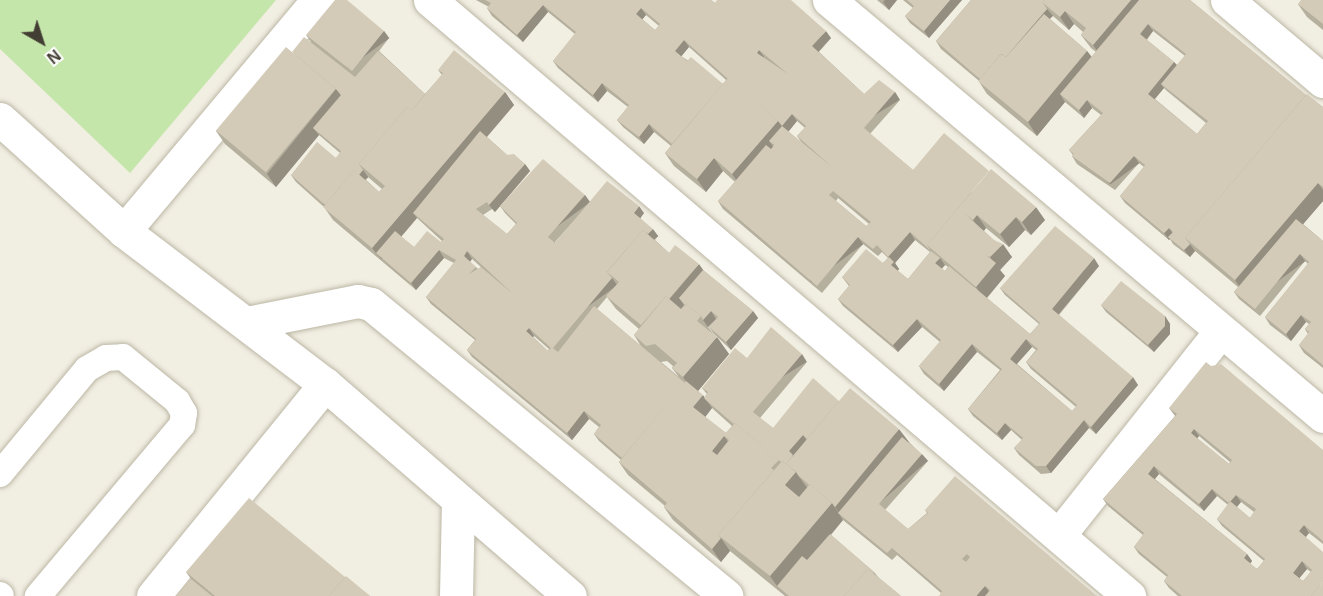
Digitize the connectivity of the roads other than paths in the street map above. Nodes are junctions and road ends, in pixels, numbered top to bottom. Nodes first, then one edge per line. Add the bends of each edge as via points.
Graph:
1 (318, 0) edge
2 (430, 0) edge
3 (829, 0) edge
4 (1227, 0) edge
5 (1323, 81) edge
6 (0, 119) edge
7 (124, 231) junction
8 (247, 323) junction
9 (1220, 332) junction
10 (325, 384) junction
11 (1323, 416) edge
12 (0, 474) edge
13 (458, 501) junction
14 (1059, 535) junction
15 (38, 596) edge
16 (153, 596) edge
17 (456, 596) edge
18 (570, 596) edge
19 (726, 596) edge
20 (1129, 596) edge

1 - 7 street
2 - 14 street
3 - 9 street
4 - 5 street
6 - 7 street
7 - 8 street
8 - 10 street
8 - 19 street via 358,301 371,304
9 - 11 street
9 - 14 street
10 - 13 street
10 - 16 street
12 - 15 lane via 87,369 106,358 123,357 177,400 184,414 182,425
13 - 17 street
13 - 18 street
14 - 20 street

